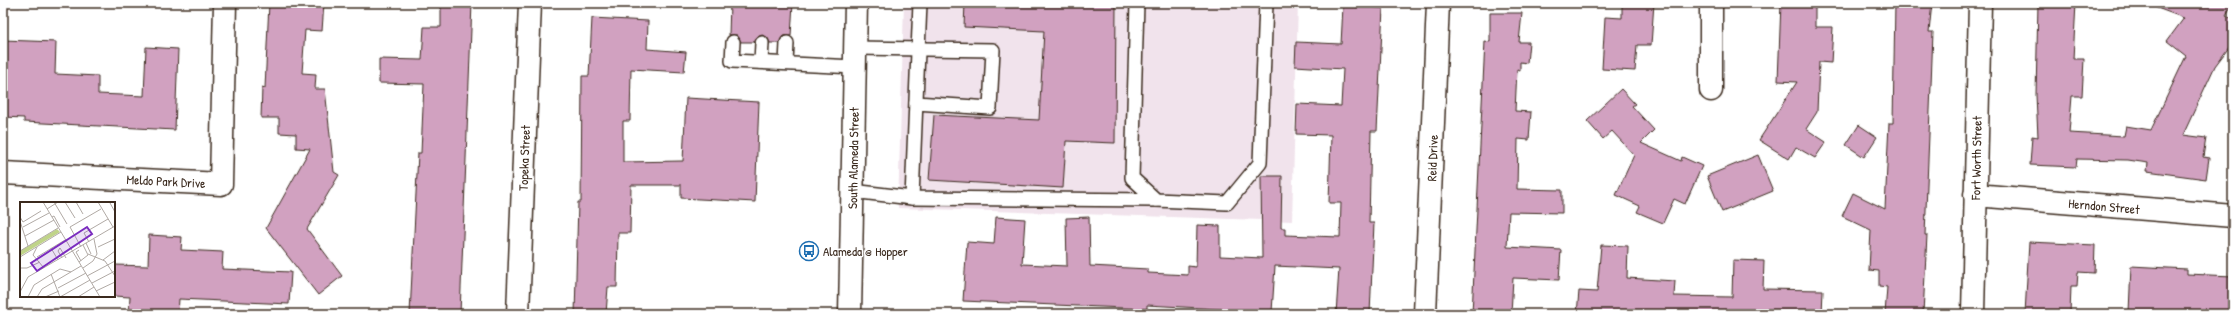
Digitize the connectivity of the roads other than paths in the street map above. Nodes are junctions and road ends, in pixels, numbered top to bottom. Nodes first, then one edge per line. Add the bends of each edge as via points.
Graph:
1 (225, 3) edge
2 (530, 3) edge
3 (856, 3) edge
4 (920, 3) edge
5 (1137, 3) edge
6 (1266, 3) edge
7 (1438, 3) edge
8 (1711, 3) edge
9 (1980, 3) edge
10 (733, 42) dead end
11 (762, 43) dead end
12 (787, 43) dead end
13 (918, 49) junction
14 (855, 57) junction
15 (761, 62) junction
16 (786, 63) junction
17 (1711, 90) dead end
18 (916, 104) junction
19 (3, 173) edge
20 (852, 191) junction
21 (1975, 195) junction
22 (912, 198) junction
23 (1156, 200) junction
24 (2233, 216) edge
25 (518, 314) edge
26 (850, 314) edge
27 (1425, 314) edge
28 (1973, 314) edge

1 - 19 street, Meldo Park Drive via 220,184
2 - 25 street, Topeka Street
3 - 14 street, South Alameda Street
4 - 13 lane
5 - 23 lane via 1132,178
6 - 23 lane via 1260,163 1227,203
7 - 27 street, Reid Drive
8 - 17 street
9 - 21 street, Fort Worth Street
10 - 15 lane via 732,61
11 - 15 lane
12 - 16 lane
13 - 14 lane
13 - 18 lane
13 - 18 lane via 993,50 990,108
14 - 16 lane
14 - 20 street, South Alameda Street
15 - 16 lane
18 - 22 lane
20 - 22 lane
20 - 26 street, South Alameda Street
21 - 24 street, Herndon Street
21 - 28 street, Fort Worth Street
22 - 23 lane

